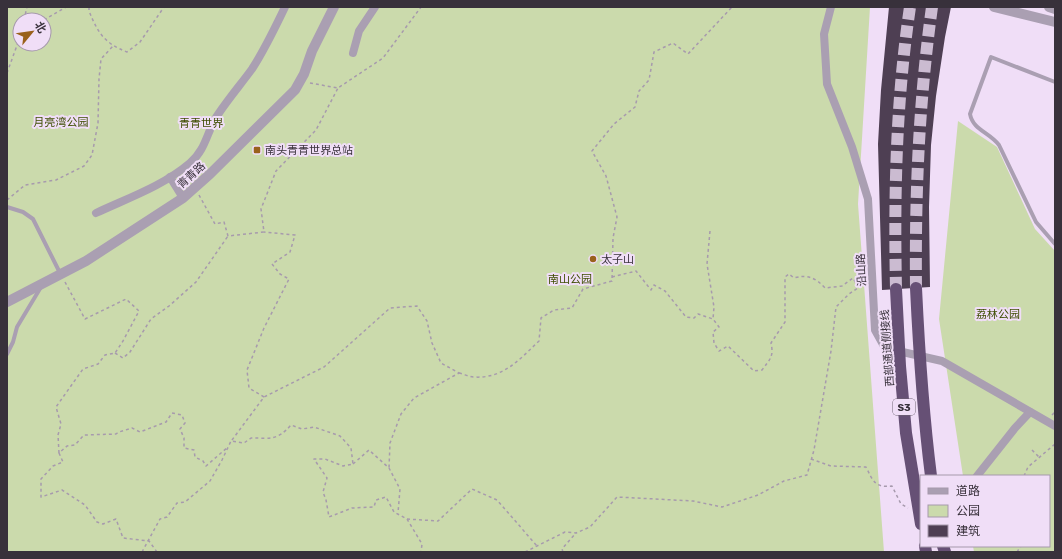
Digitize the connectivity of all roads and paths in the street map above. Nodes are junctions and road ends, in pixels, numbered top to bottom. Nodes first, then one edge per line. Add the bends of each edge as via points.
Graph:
1 (66, 7) edge
2 (89, 7) edge
3 (164, 7) edge
4 (285, 7) edge
5 (334, 7) edge
6 (375, 7) edge
7 (421, 7) edge
8 (732, 7) edge
9 (831, 7) edge
10 (994, 7) edge
11 (1049, 7) edge
12 (1055, 9) edge
13 (52, 15) edge
14 (1055, 22) edge
15 (113, 46) junction
16 (15, 52) edge
17 (353, 53) dead end
18 (7, 73) edge
19 (300, 80) junction
20 (1055, 82) edge
21 (338, 88) junction
22 (170, 177) junction
23 (195, 188) junction
24 (183, 198) junction
25 (7, 200) edge
26 (7, 207) edge
27 (96, 213) dead end
28 (710, 231) dead end
29 (264, 232) junction
30 (228, 236) junction
31 (1055, 244) edge
32 (61, 275) junction
33 (612, 277) junction
34 (872, 278) junction
35 (43, 285) junction
36 (858, 287) junction
37 (916, 288) tunnel mouth
38 (896, 289) tunnel mouth
39 (7, 302) edge
40 (714, 319) junction
41 (115, 353) junction
42 (7, 354) edge
43 (459, 373) junction
44 (264, 397) junction
45 (1030, 412) junction
46 (1055, 426) edge
47 (231, 441) junction
48 (1055, 444) edge
49 (229, 446) junction
50 (1032, 450) dead end
51 (59, 453) junction
52 (1039, 458) junction
53 (811, 459) junction
54 (353, 464) junction
55 (389, 468) junction
56 (931, 475) edge
57 (978, 475) edge
58 (1024, 475) edge
59 (914, 511) dead end
60 (398, 514) junction
61 (920, 518) edge
62 (406, 519) junction
63 (576, 533) junction
64 (149, 541) junction
65 (537, 546) junction
66 (142, 552) edge
67 (158, 552) edge
68 (421, 552) edge
69 (525, 552) edge
70 (563, 552) edge

1 - 13 path
2 - 15 path via 100,34
3 - 15 path via 140,42 128,52
4 - 22 street via 266,46 218,114 204,146 191,162
5 - 19 street, 青青路
6 - 17 street via 359,31
7 - 21 path via 383,58
8 - 33 path via 688,54 673,43 654,52 650,80 639,91 636,107 614,124 592,151 606,176 617,217 613,238
9 - 34 street, 沿山路 via 824,34 827,84 852,148 868,199
10 - 14 street
11 - 12 street
15 - 25 path via 101,59 98,123 92,155 84,166 56,180 25,185
16 - 18 path
19 - 21 path
19 - 23 street, 青青路 via 283,102
20 - 31 lane via 991,57 970,114 975,126 994,138 999,145 1036,222
21 - 29 path via 316,130 276,172 261,209
22 - 24 street
22 - 27 street via 152,188
23 - 24 street, 青青路
23 - 30 path via 215,224 224,222
24 - 32 street, 青青路
26 - 32 lane via 32,218
28 - 40 path via 707,264
29 - 30 path
29 - 44 path via 294,235 290,252 272,264 280,274 289,279 264,328 247,370 249,388
30 - 41 path via 196,282 151,319 130,352 123,358
32 - 35 street, 青青路
32 - 41 path via 85,319 126,299 139,311
33 - 40 path via 636,271 651,290 654,285 666,291 686,317 694,318 698,314
33 - 43 path via 612,281 583,289 572,308 554,310 541,318 539,341 513,366 494,375 473,378
34 - 36 path
34 - 45 street, 沿山路 via 875,330 885,348 942,361
35 - 39 street, 青青路
35 - 42 lane via 17,327
36 - 40 path via 853,278 842,286 825,288 818,280 802,276 794,278 789,274 785,277 785,322 772,343 773,353 762,370 754,371 728,346 719,351 714,343 713,332 719,326
36 - 53 path via 836,307 831,351
37 - 56 highway, S3 via 918,351
38 - 61 highway, 西部通道侧接线 / S3 via 906,433
41 - 51 path via 105,355 98,364 83,369 56,407 61,424 58,435
43 - 44 path via 441,363 432,343 427,321 417,306 390,308 324,367
43 - 55 path via 414,398 401,414 390,443
44 - 47 path
45 - 46 street, 沿山路
45 - 57 street
47 - 49 path
47 - 54 path via 244,443 250,438 274,438 291,425 302,429 314,427 340,436 351,448
48 - 52 path
49 - 51 path via 206,466 203,460 195,457 194,450 184,448 184,438 180,429 185,422 182,415 172,413 166,422 140,432 132,428 116,434 84,435 75,445 67,446
49 - 64 path via 210,481 185,502 177,503 167,517 160,519
50 - 52 path
51 - 64 path via 63,462 53,466 42,479 42,497 62,490 85,505 97,522 103,524 116,519 123,538
52 - 58 path via 1028,467
53 - 59 path via 831,466 866,467 874,483 883,487 892,486 901,504
53 - 63 path via 807,475 784,481 758,495 722,507 694,501 617,497 590,527
54 - 55 path via 369,450
54 - 60 path via 343,466 325,459 314,459 327,478 323,492 329,517 352,508 374,507 376,500 386,497 394,512
55 - 60 path via 400,489
60 - 62 path
62 - 65 path via 438,521 472,489 497,500
62 - 68 path via 422,544
63 - 65 path via 565,532
63 - 70 path via 562,548
64 - 66 path
64 - 67 path
65 - 69 path

